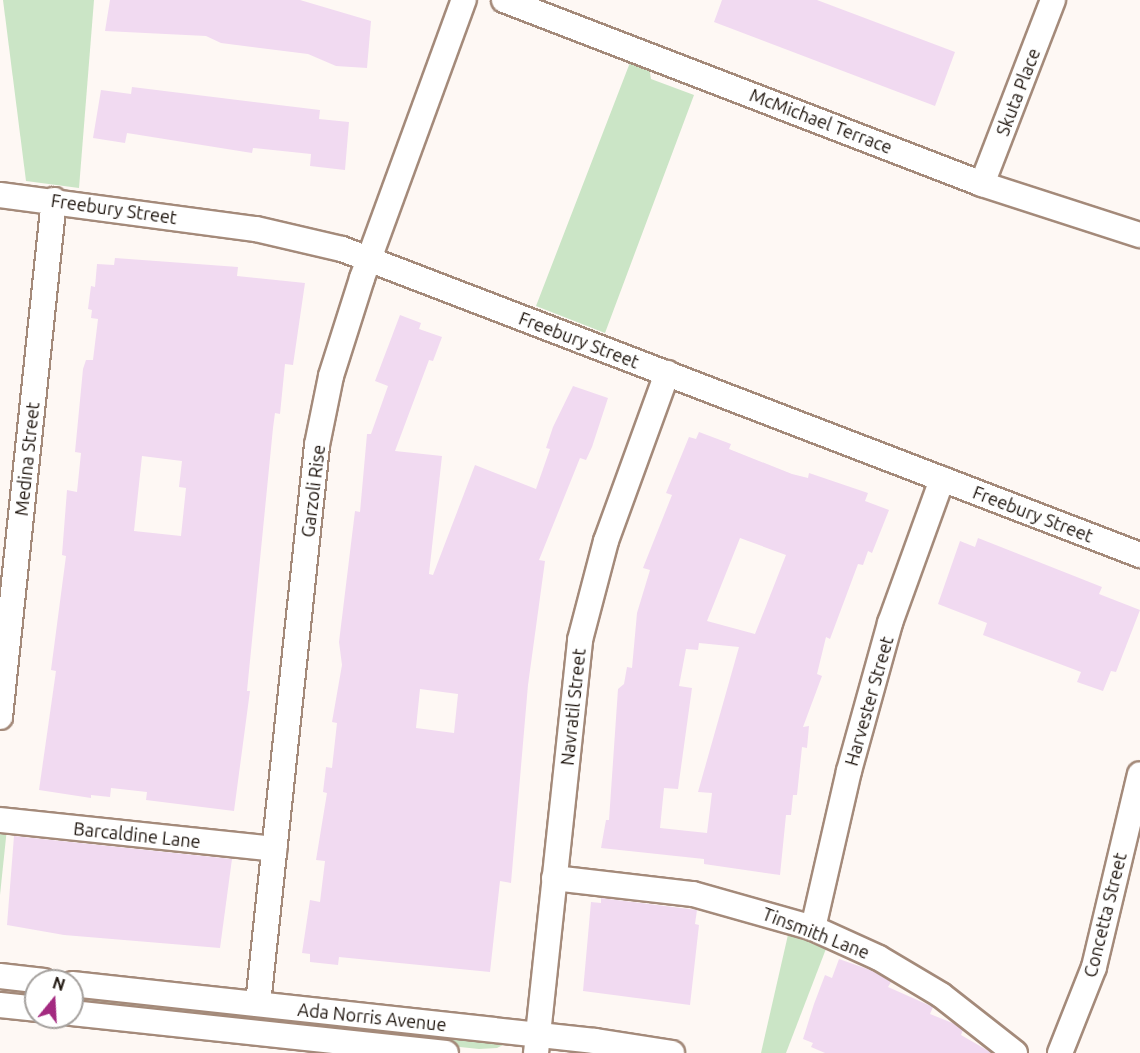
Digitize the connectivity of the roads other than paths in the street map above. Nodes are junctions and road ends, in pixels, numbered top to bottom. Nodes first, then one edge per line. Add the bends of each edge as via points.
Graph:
1 (464, 0) edge
2 (504, 0) edge
3 (1053, 0) edge
4 (982, 184) junction
5 (0, 195) edge
6 (54, 200) junction
7 (1140, 235) edge
8 (369, 259) junction
9 (667, 373) junction
10 (942, 479) junction
11 (1140, 555) edge
12 (0, 717) edge
13 (1140, 774) edge
14 (0, 820) edge
15 (274, 849) junction
16 (554, 878) junction
17 (813, 928) junction
18 (0, 976) edge
19 (24, 979) edge
20 (84, 985) edge
21 (258, 1004) junction
22 (0, 1005) edge
23 (24, 1008) edge
24 (84, 1015) edge
25 (254, 1043) edge
26 (537, 1044) edge
27 (446, 1053) edge
28 (672, 1053) edge
29 (1015, 1053) edge
30 (1060, 1053) edge

1 - 8 street, Garzoli Rise
2 - 4 street, McMichael Terrace
3 - 4 street, Skuta Place
4 - 7 street, McMichael Terrace
5 - 6 street, Freebury Street
6 - 8 street, Freebury Street via 256,229
6 - 12 street, Medina Street
8 - 9 street, Freebury Street
8 - 15 street, Garzoli Rise via 332,376 317,445
9 - 10 street, Freebury Street
9 - 16 street, Navratil Street via 606,541 587,607
10 - 11 street, Freebury Street
10 - 17 street, Harvester Street via 890,623 849,771
13 - 30 street, Concetta Street via 1094,967
14 - 15 street, Barcaldine Lane
15 - 21 street, Garzoli Rise
16 - 17 street, Tinsmith Lane via 693,894
16 - 26 street, Navratil Street
17 - 29 street, Tinsmith Lane via 879,958 941,995
18 - 19 street
20 - 21 street, Ada Norris Avenue
21 - 26 street, Ada Norris Avenue
22 - 23 street
24 - 25 street, Ada Norris Avenue
25 - 27 street, Ada Norris Avenue
26 - 28 street, Ada Norris Avenue

